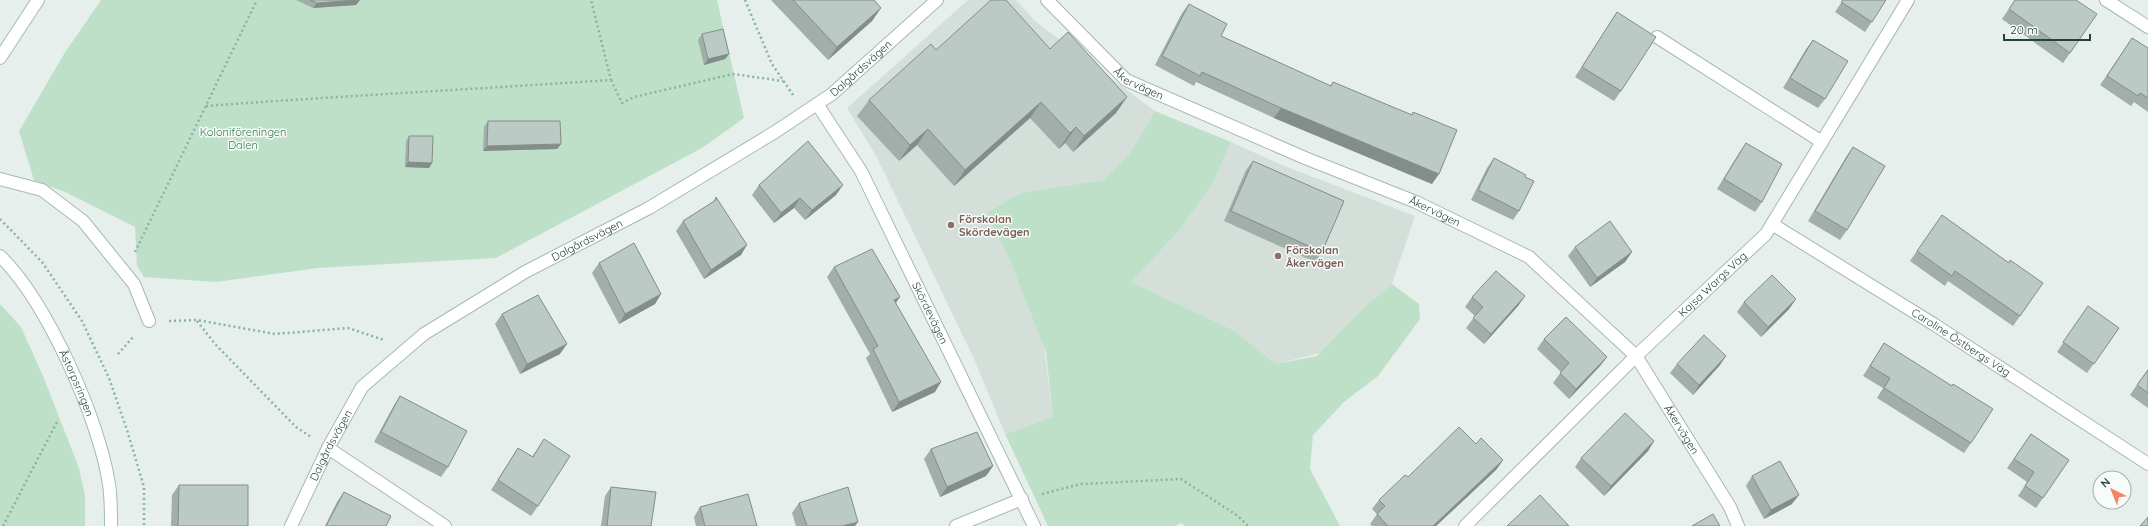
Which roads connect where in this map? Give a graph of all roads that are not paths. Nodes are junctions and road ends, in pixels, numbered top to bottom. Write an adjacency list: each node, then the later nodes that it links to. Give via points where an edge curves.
1 (38, 0): 8 (street)
2 (937, 0): 9 (street, Dalgårdsvägen, via 832,94)
3 (1047, 0): 15 (street, Åkervägen, via 1126,80 1305,158 1416,202 1529,257)
4 (1908, 0): 10 (street, Kajsa Wargs Väg)
5 (2106, 0): 6 (street)
6 (2148, 27)
7 (1658, 37): 10 (street)
8 (0, 58)
9 (817, 104): 16 (street, Dalgårdsvägen, via 650,208 525,272 424,334 362,387); 18 (street, Skördevägen, via 862,171)
10 (1822, 142): 12 (street, Kajsa Wargs Väg)
11 (0, 179): 14 (street, via 42,190 83,221 134,284)
12 (1772, 224): 15 (street, Kajsa Wargs Väg, via 1766,234); 17 (street, Caroline Östbergs Väg, via 1934,325)
13 (0, 256): 19 (street, Åstorpsringen, via 30,294 54,334 73,376 95,431 109,483)
14 (149, 321)
15 (1636, 356): 24 (street, Kajsa Wargs Väg); 25 (street, Åkervägen, via 1730,507)
16 (328, 448): 20 (street, Dalgårdsvägen); 21 (street)
17 (2148, 464)
18 (1022, 499): 22 (street); 23 (street, Skördevägen)
19 (111, 526)
20 (291, 526)
21 (445, 526)
22 (956, 526)
23 (1034, 526)
24 (1465, 526)
25 (1738, 526)

